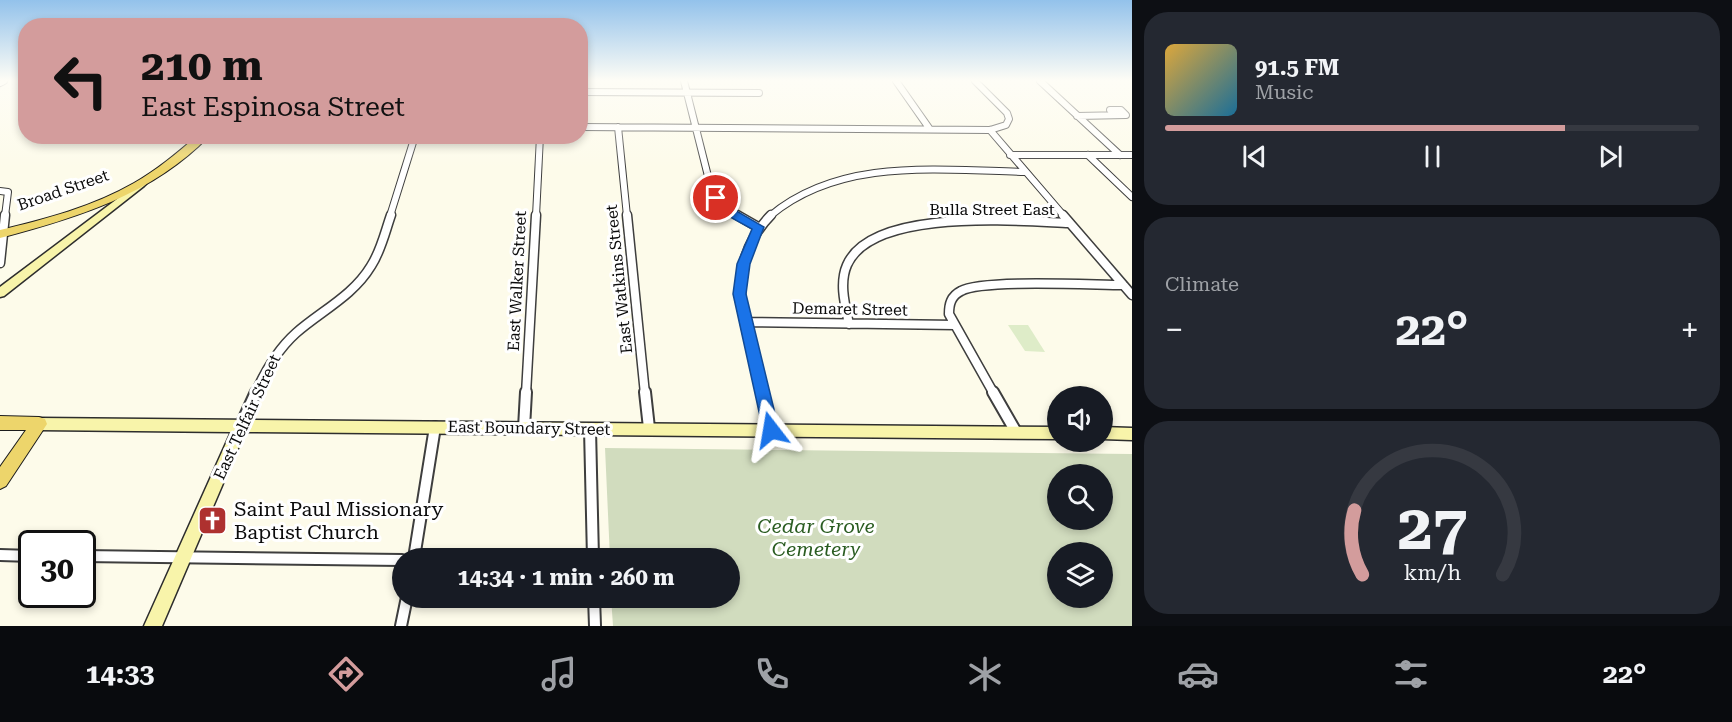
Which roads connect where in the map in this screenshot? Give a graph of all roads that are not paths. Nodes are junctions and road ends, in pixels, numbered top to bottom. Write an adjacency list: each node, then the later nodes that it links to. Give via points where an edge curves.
1 (692, 110): 9 (street)
2 (917, 110): 10 (street)
3 (1001, 110): 11 (street, via 1009,119 1006,125)
4 (1071, 110): 6 (street)
5 (1115, 115): 6 (street)
6 (1077, 116): 18 (street)
7 (588, 127): 8 (street)
8 (618, 127): 9 (street); 39 (street, East Watkins Street)
9 (696, 127): 10 (street); 25 (street, via 716,198)
10 (929, 128): 11 (street)
11 (990, 130): 16 (street)
12 (185, 144): 26 (main road, Broad Street, via 138,179 101,197)
13 (194, 144): 21 (main road, Broad Street)
14 (413, 144): 36 (street, East Telfair Street, via 370,270 350,292 280,349)
15 (540, 144): 38 (street, East Walker Street)
16 (1010, 155): 17 (street); 20 (street)
17 (1088, 155): 18 (street); 23 (street)
18 (1120, 155): 19 (street)
19 (1132, 155)
20 (1025, 172): 24 (street); 25 (street, via 894,171 857,176 801,194)
21 (141, 184): 26 (main road, Broad Street, via 89,208); 29 (main road)
22 (0, 192): 26 (street, via 8,192)
23 (1132, 197)
24 (1069, 223): 28 (street); 32 (street, Bulla Street East, via 925,222 883,233 856,252 846,269 842,300)
25 (758, 227): 31 (street, via 740,276)
26 (2, 230): 27 (street)
27 (0, 263)
28 (1123, 285): 30 (street); 33 (street, via 972,286 957,292 950,301 949,314)
29 (0, 293)
30 (1132, 295)
31 (745, 322): 32 (street, Demaret Street); 41 (street)
32 (849, 324): 33 (street, Demaret Street)
33 (955, 325): 42 (street)
34 (0, 423): 35 (main road, East Boundary Street)
35 (39, 424): 36 (main road, East Boundary Street); 46 (main road)
36 (241, 425): 37 (main road, East Boundary Street); 52 (main road, East Telfair Street)
37 (435, 427): 38 (main road, East Boundary Street); 47 (street)
38 (524, 428): 40 (main road, East Boundary Street)
39 (650, 428): 40 (main road, East Boundary Street); 41 (main road, East Boundary Street)
40 (590, 429): 48 (street)
41 (771, 430): 42 (main road, East Boundary Street)
42 (1016, 432): 43 (main road, East Boundary Street)
43 (1047, 433)
44 (1113, 433): 45 (main road)
45 (1132, 434)
46 (0, 481)
47 (416, 548)
48 (593, 548)
49 (0, 555): 50 (street)
50 (18, 556)
51 (96, 556): 52 (street)
52 (184, 557): 53 (street); 56 (main road, East Telfair Street)
53 (392, 560)
54 (404, 608): 57 (street)
55 (594, 608): 58 (street)
56 (153, 626)
57 (401, 626)
58 (595, 626)

